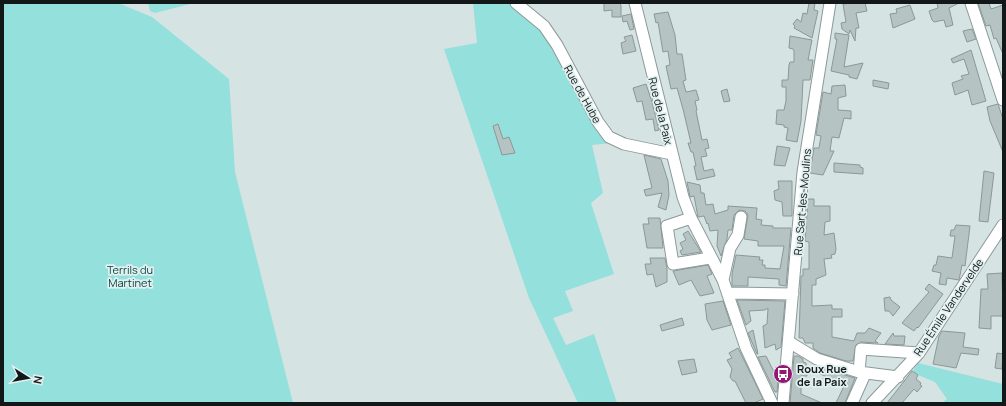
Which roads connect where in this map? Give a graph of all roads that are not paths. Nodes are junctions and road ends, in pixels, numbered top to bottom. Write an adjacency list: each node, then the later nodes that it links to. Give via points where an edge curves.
1 (516, 3): 6 (street, Rue de Hube, via 544,26 609,137 624,144)
2 (635, 3): 6 (street, Rue de la Paix)
3 (830, 3): 13 (street, Rue Sart-les-Moulins, via 803,172)
4 (971, 3): 5 (street)
5 (1003, 100)
6 (672, 154): 8 (street, Rue de la Paix)
7 (741, 217): 11 (street, via 738,235 730,248)
8 (691, 218): 10 (street, Rue de la Paix); 10 (street, via 666,226 673,264)
9 (1003, 225): 15 (street, Rue Émile Vandervelde)
10 (710, 258): 11 (street, Rue de la Paix)
11 (723, 280): 12 (street, Rue de la Paix)
12 (728, 293): 13 (street); 18 (street, Rue de la Paix, via 746,348)
13 (793, 294): 14 (street, Rue Sart-les-Moulins)
14 (789, 342): 16 (street, via 817,359); 19 (street, Rue Sart-les-Moulins)
15 (919, 353): 16 (street, via 861,349); 17 (street, Rue Émile Vandervelde)
16 (862, 373): 17 (street); 20 (street)
17 (898, 377): 21 (street, Rue Émile Vandervelde)
18 (772, 403)
19 (783, 403)
20 (852, 403)
21 (872, 403)

